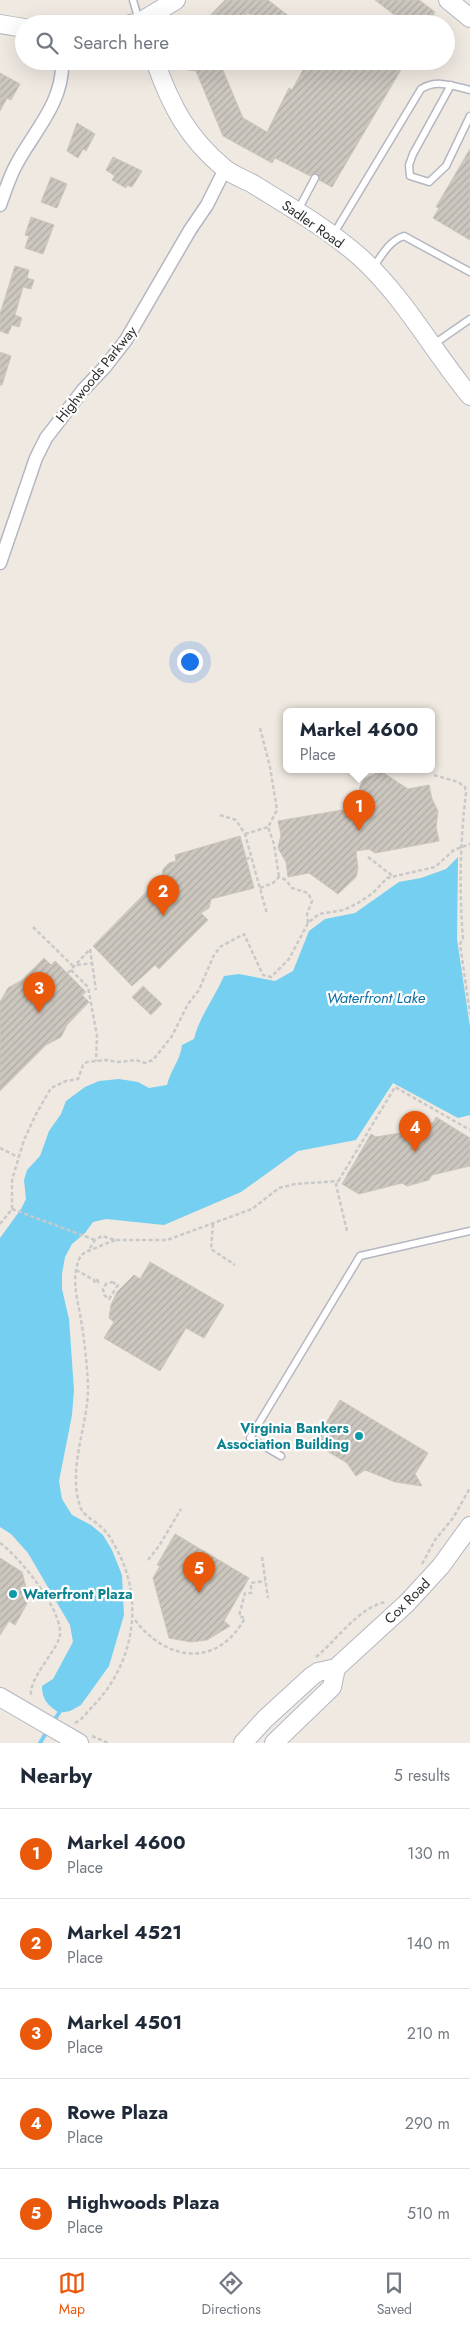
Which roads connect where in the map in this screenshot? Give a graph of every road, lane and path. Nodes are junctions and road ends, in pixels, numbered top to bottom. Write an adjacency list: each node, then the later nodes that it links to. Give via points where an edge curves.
1 (133, 0): 4 (lane)
2 (176, 0): 5 (street)
3 (448, 0): 6 (street)
4 (136, 15)
5 (151, 15)
6 (470, 18)
7 (0, 24): 8 (street)
8 (15, 26)
9 (62, 70): 16 (street, via 58,92 16,165)
10 (158, 70): 14 (street, Sadler Road, via 181,122)
11 (451, 85): 12 (lane); 13 (lane, via 413,154 410,176 429,182 446,166); 18 (lane, via 431,83 421,89)
12 (470, 90)
13 (470, 116)
14 (225, 169): 17 (street, Sadler Road); 24 (street, Highwoods Parkway, via 126,340 46,438)
15 (314, 178): 17 (lane)
16 (0, 205)
17 (298, 212): 18 (street, Sadler Road)
18 (333, 236): 19 (street, Sadler Road)
19 (373, 269): 20 (lane, via 389,244 404,236); 22 (street, Sadler Road)
20 (470, 272)
21 (470, 319): 22 (lane)
22 (433, 345): 23 (street, Sadler Road)
23 (470, 396)
24 (0, 563)
25 (260, 728): 28 (path, via 278,810)
26 (434, 775): 31 (path, via 465,787)
27 (220, 815): 29 (path, via 236,820)
28 (268, 827): 29 (path); 35 (path)
29 (245, 834): 32 (path)
30 (470, 844): 31 (path)
31 (460, 847): 36 (path, via 435,867); 46 (path, via 463,939 460,944)
32 (252, 857): 34 (path); 37 (path)
33 (368, 857): 36 (path)
34 (246, 859)
35 (279, 877): 37 (path); 39 (path, via 292,888 312,897)
36 (394, 877): 39 (path, via 387,878 358,903 344,910 319,914)
37 (260, 888): 38 (path)
38 (267, 914)
39 (308, 923): 47 (path, via 289,959 271,977 263,975 244,934 220,947 172,1036 153,1060 145,1063 136,1060)
40 (33, 927): 42 (path)
41 (93, 963): 42 (path); 42 (path, via 90,949); 45 (path)
42 (75, 966): 43 (path)
43 (71, 970): 44 (path); 47 (path, via 88,987 97,1036)
44 (68, 973)
45 (96, 990)
46 (470, 1014)
47 (96, 1061): 50 (path, via 83,1065 78,1079 51,1088)
48 (470, 1130): 51 (path, via 395,1087)
49 (0, 1148): 50 (path)
50 (18, 1157): 52 (path, via 12,1180)
51 (339, 1181): 54 (path, via 279,1188 252,1209); 55 (path, via 336,1185)
52 (12, 1209): 53 (path); 57 (path)
53 (0, 1224)
54 (213, 1224): 58 (path, via 167,1240); 60 (path, via 211,1249)
55 (347, 1231)
56 (470, 1231): 63 (lane, via 360,1256 250,1438)
57 (95, 1240): 58 (path, via 102,1236); 59 (path)
58 (115, 1240): 59 (path)
59 (88, 1251): 61 (path, via 81,1255)
60 (235, 1265)
61 (76, 1270): 62 (path, via 97,1279); 74 (path, via 75,1295 88,1389 77,1492 80,1507 109,1535 118,1550 128,1580)
62 (104, 1286): 62 (path, via 109,1283 118,1285 109,1299 103,1292)
63 (281, 1456)
64 (470, 1488): 70 (path)
65 (181, 1509): 69 (path)
66 (470, 1526): 76 (street, Cox Road, via 422,1587)
67 (0, 1544): 78 (path, via 28,1569 61,1626 59,1639 31,1689)
68 (262, 1557): 71 (path)
69 (148, 1560)
70 (420, 1568)
71 (265, 1580): 73 (path); 74 (path, via 251,1583 251,1593 245,1593 239,1616 245,1618 234,1635 216,1648 203,1652 169,1650 146,1634)
72 (390, 1597): 75 (path, via 366,1610)
73 (268, 1598)
74 (134, 1618): 79 (path, via 129,1644 116,1678)
75 (314, 1658)
76 (336, 1668): 80 (street, Cox Road, via 312,1676); 81 (street, Cox Road, via 332,1687)
77 (0, 1697): 79 (street)
78 (33, 1701)
79 (72, 1734)
80 (243, 1743)
81 (274, 1743)

